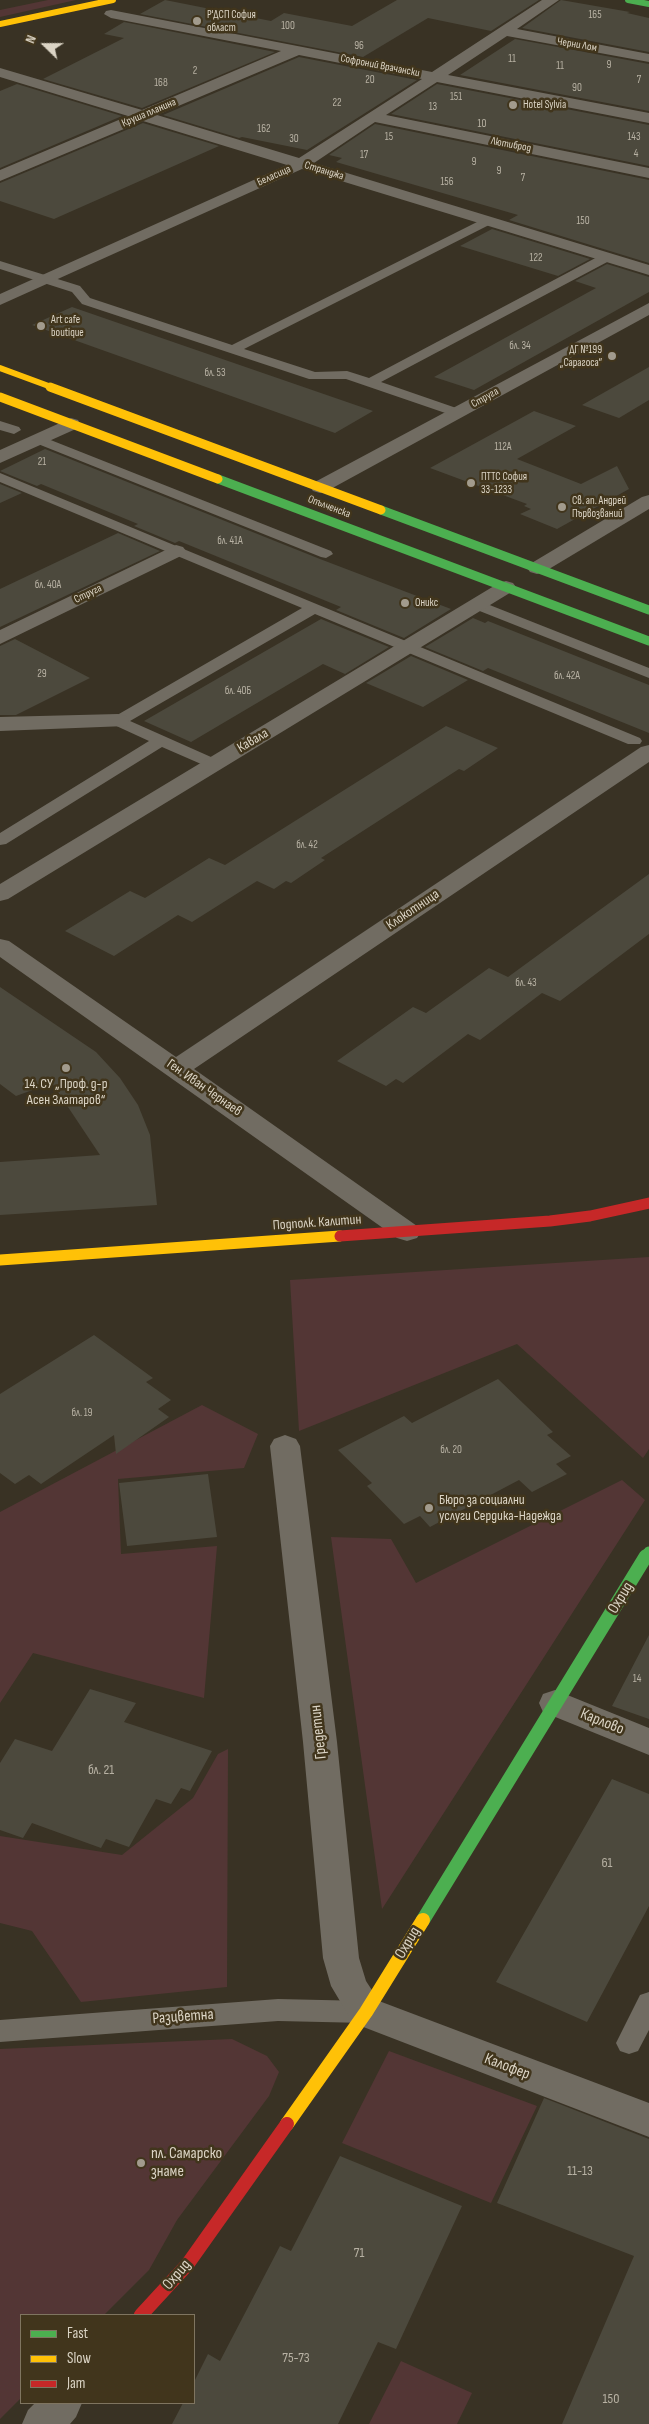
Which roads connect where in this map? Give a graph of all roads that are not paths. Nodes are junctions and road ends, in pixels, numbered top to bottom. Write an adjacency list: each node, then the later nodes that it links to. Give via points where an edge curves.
1 (552, 0): 6 (street, Беласица)
2 (628, 0): 3 (main road)
3 (649, 4)
4 (112, 7): 5 (main road); 7 (street, Софроний Врачански)
5 (0, 24)
6 (505, 31): 8 (street, Черни Лом); 10 (street, Беласица)
7 (297, 50): 10 (street, Софроний Врачански); 11 (street, Круша планина)
8 (649, 58)
9 (0, 72): 11 (street, Странджа)
10 (434, 76): 12 (street, Беласица); 13 (street, Софроний Врачански)
11 (143, 115): 14 (street, Странджа); 16 (street, Круша планина)
12 (372, 117): 14 (street, Беласица); 15 (street, Лютиброд)
13 (649, 118)
14 (301, 164): 17 (street, Странджа); 21 (street, Беласица)
15 (649, 173)
16 (0, 176)
17 (487, 221): 18 (street, Странджа); 24 (lane)
18 (608, 257): 20 (street, Странджа); 26 (lane)
19 (0, 265): 21 (lane)
20 (649, 270)
21 (44, 280): 22 (street, Беласица); 24 (lane, via 76,289 86,301)
22 (0, 300)
23 (649, 308): 28 (street, Струга)
24 (233, 349): 26 (lane, via 314,376 347,375)
25 (0, 368): 35 (main road, Опълченска)
26 (371, 382): 28 (lane)
27 (0, 397): 29 (main road, Опълченска)
28 (457, 413): 35 (street, Струга)
29 (71, 424): 32 (street); 40 (main road, Опълченска)
30 (0, 425): 31 (lane)
31 (14, 430)
32 (38, 439): 33 (street); 38 (lane)
33 (0, 457)
34 (0, 477): 37 (lane)
35 (320, 487): 39 (main road, Опълченска)
36 (649, 501): 39 (street)
37 (176, 551): 42 (lane); 44 (street, Струга)
38 (326, 554)
39 (537, 568): 43 (main road, Опълченска)
40 (506, 587): 41 (street, Кавала); 45 (main road, Опълченска)
41 (477, 605): 46 (street, Кавала); 47 (lane)
42 (314, 608): 46 (lane); 48 (lane)
43 (649, 610)
44 (0, 638)
45 (649, 642)
46 (408, 647): 51 (lane); 52 (street, Кавала)
47 (649, 673)
48 (118, 721): 49 (street); 50 (lane)
49 (0, 724)
50 (161, 741): 52 (lane); 53 (lane)
51 (641, 747): 56 (street, Клокотница)
52 (214, 764): 54 (street, Кавала)
53 (0, 840)
54 (2, 890)
55 (0, 946): 56 (street, Ген. Иван Чернаев)
56 (176, 1068): 58 (street, Ген. Иван Чернаев)
57 (644, 1207): 58 (main road, Подполк. Калитин, via 550,1221)
58 (407, 1232): 59 (main road, Подполк. Калитин)
59 (0, 1260)
60 (285, 1446): 65 (street, Гредетин, via 320,1742 341,1958 349,1986)
61 (649, 1552): 62 (main road, Охрид)
62 (555, 1703): 63 (street, Карлово); 65 (main road, Охрид)
63 (649, 1742)
64 (649, 2003): 67 (lane)
65 (366, 2012): 66 (lane, Разцветна, via 278,2010); 68 (street, Калофер); 69 (main road, Охрид, via 187,2265)
66 (0, 2031)
67 (629, 2043)
68 (649, 2120)
69 (142, 2314)
70 (61, 2404): 71 (street)
71 (42, 2424)

